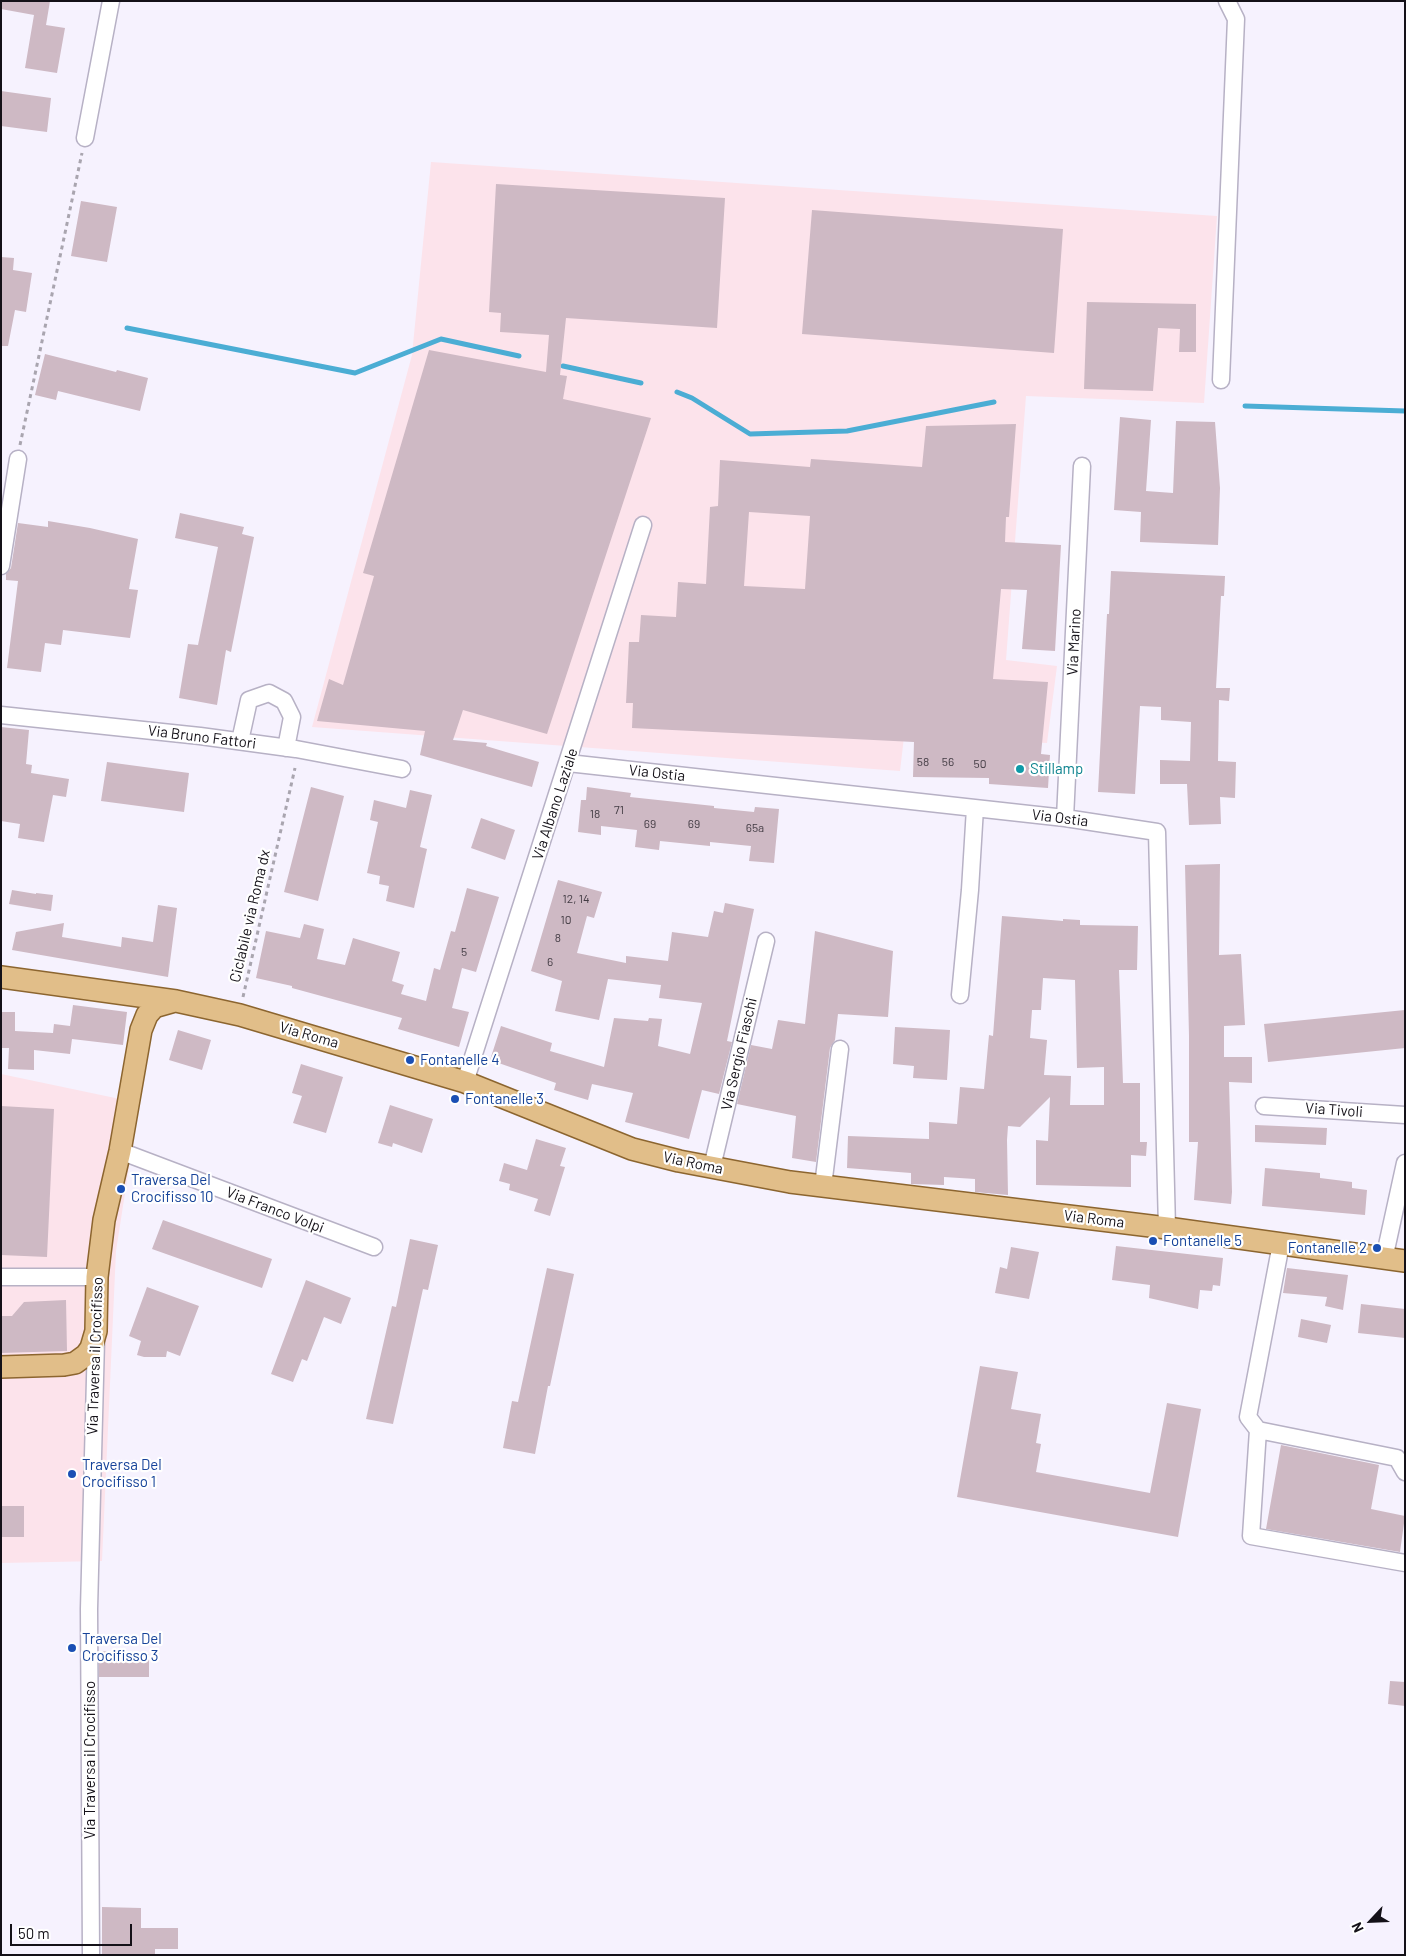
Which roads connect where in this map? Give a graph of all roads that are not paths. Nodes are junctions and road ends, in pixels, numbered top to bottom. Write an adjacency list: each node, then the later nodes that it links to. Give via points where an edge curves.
1 (111, 1): 3 (street)
2 (1227, 1): 4 (street, via 1236,19)
3 (85, 138)
4 (1221, 380)
5 (18, 459): 8 (street)
6 (1082, 466): 15 (street, Via Marino)
7 (643, 525): 12 (street, Via Albano Laziale)
8 (1, 566)
9 (1, 715): 10 (street, Via Bruno Fattori)
10 (240, 742): 11 (street, Via Bruno Fattori); 11 (street, via 249,700 269,693 284,701 292,717)
11 (286, 748): 13 (street, Via Bruno Fattori)
12 (568, 763): 14 (street, Via Ostia); 23 (street, Via Albano Laziale)
13 (402, 768)
14 (975, 808): 15 (street, Via Ostia); 19 (street)
15 (1065, 818): 30 (street, Via Ostia, via 1157,832)
16 (766, 941): 28 (street, Via Sergio Fiaschi)
17 (1, 976): 18 (main road, Via Roma)
18 (115, 992): 20 (main road, Via Roma); 21 (main road, Via Traversa il Crocifisso, via 132,1002)
19 (960, 995)
20 (176, 1001): 21 (main road, Via Traversa il Crocifisso, via 154,1007); 23 (main road, Via Roma, via 240,1015)
21 (141, 1030): 26 (main road, Via Traversa il Crocifisso)
22 (840, 1049): 29 (street)
23 (465, 1082): 28 (main road, Via Roma, via 632,1149)
24 (1264, 1106): 25 (street, Via Tivoli)
25 (1405, 1115)
26 (120, 1152): 32 (street, Via Franco Volpi); 35 (main road, Via Traversa il Crocifisso, via 104,1220)
27 (1405, 1163): 33 (street)
28 (712, 1167): 29 (main road, Via Roma)
29 (824, 1186): 30 (main road, Via Roma)
30 (1166, 1228): 31 (main road, Via Roma)
31 (1281, 1244): 33 (main road, Via Roma); 40 (street, via 1248,1417)
32 (374, 1247)
33 (1395, 1260)
34 (1, 1277): 35 (street)
35 (97, 1277): 36 (main road, Via Traversa il Crocifisso)
36 (96, 1331): 37 (main road, via 86,1356); 39 (street, Via Traversa il Crocifisso)
37 (64, 1365): 38 (main road); 39 (street, via 76,1367 84,1373)
38 (1, 1367)
39 (93, 1402): 43 (street, Via Traversa il Crocifisso, via 89,1609)
40 (1258, 1430): 41 (street, via 1397,1458); 42 (street, via 1251,1536)
41 (1405, 1472)
42 (1405, 1563)
43 (91, 1955)

